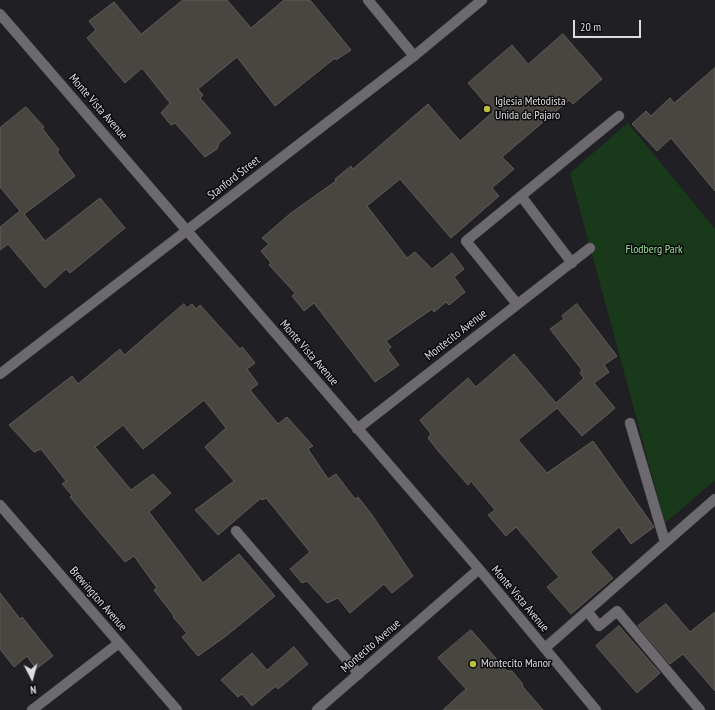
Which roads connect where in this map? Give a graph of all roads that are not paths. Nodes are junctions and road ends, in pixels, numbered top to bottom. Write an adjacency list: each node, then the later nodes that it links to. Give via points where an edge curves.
1 (368, 0): 4 (street)
2 (482, 0): 4 (street, Stanford Street)
3 (0, 14): 7 (street, Monte Vista Avenue)
4 (414, 56): 7 (street, Stanford Street)
5 (619, 116): 6 (street)
6 (521, 196): 9 (street); 10 (street, via 466,241)
7 (187, 232): 11 (street, Stanford Street); 13 (street, Monte Vista Avenue)
8 (590, 248): 9 (street, Montecito Avenue)
9 (572, 263): 10 (street, Montecito Avenue)
10 (517, 304): 13 (street, Montecito Avenue)
11 (0, 374)
12 (630, 423): 17 (street)
13 (357, 429): 18 (street, Monte Vista Avenue)
14 (715, 499): 17 (street)
15 (0, 505): 20 (street, Brewington Avenue)
16 (236, 531): 22 (street)
17 (665, 542): 19 (street)
18 (478, 569): 21 (street, Monte Vista Avenue); 22 (street, Montecito Avenue)
19 (587, 611): 21 (street); 27 (street, via 600,626 618,611)
20 (118, 643): 23 (street); 24 (street, Brewington Avenue)
21 (545, 648): 26 (street, Monte Vista Avenue)
22 (359, 674): 25 (street, Montecito Avenue)
23 (32, 710)
24 (177, 710)
25 (317, 710)
26 (596, 710)
27 (700, 710)

